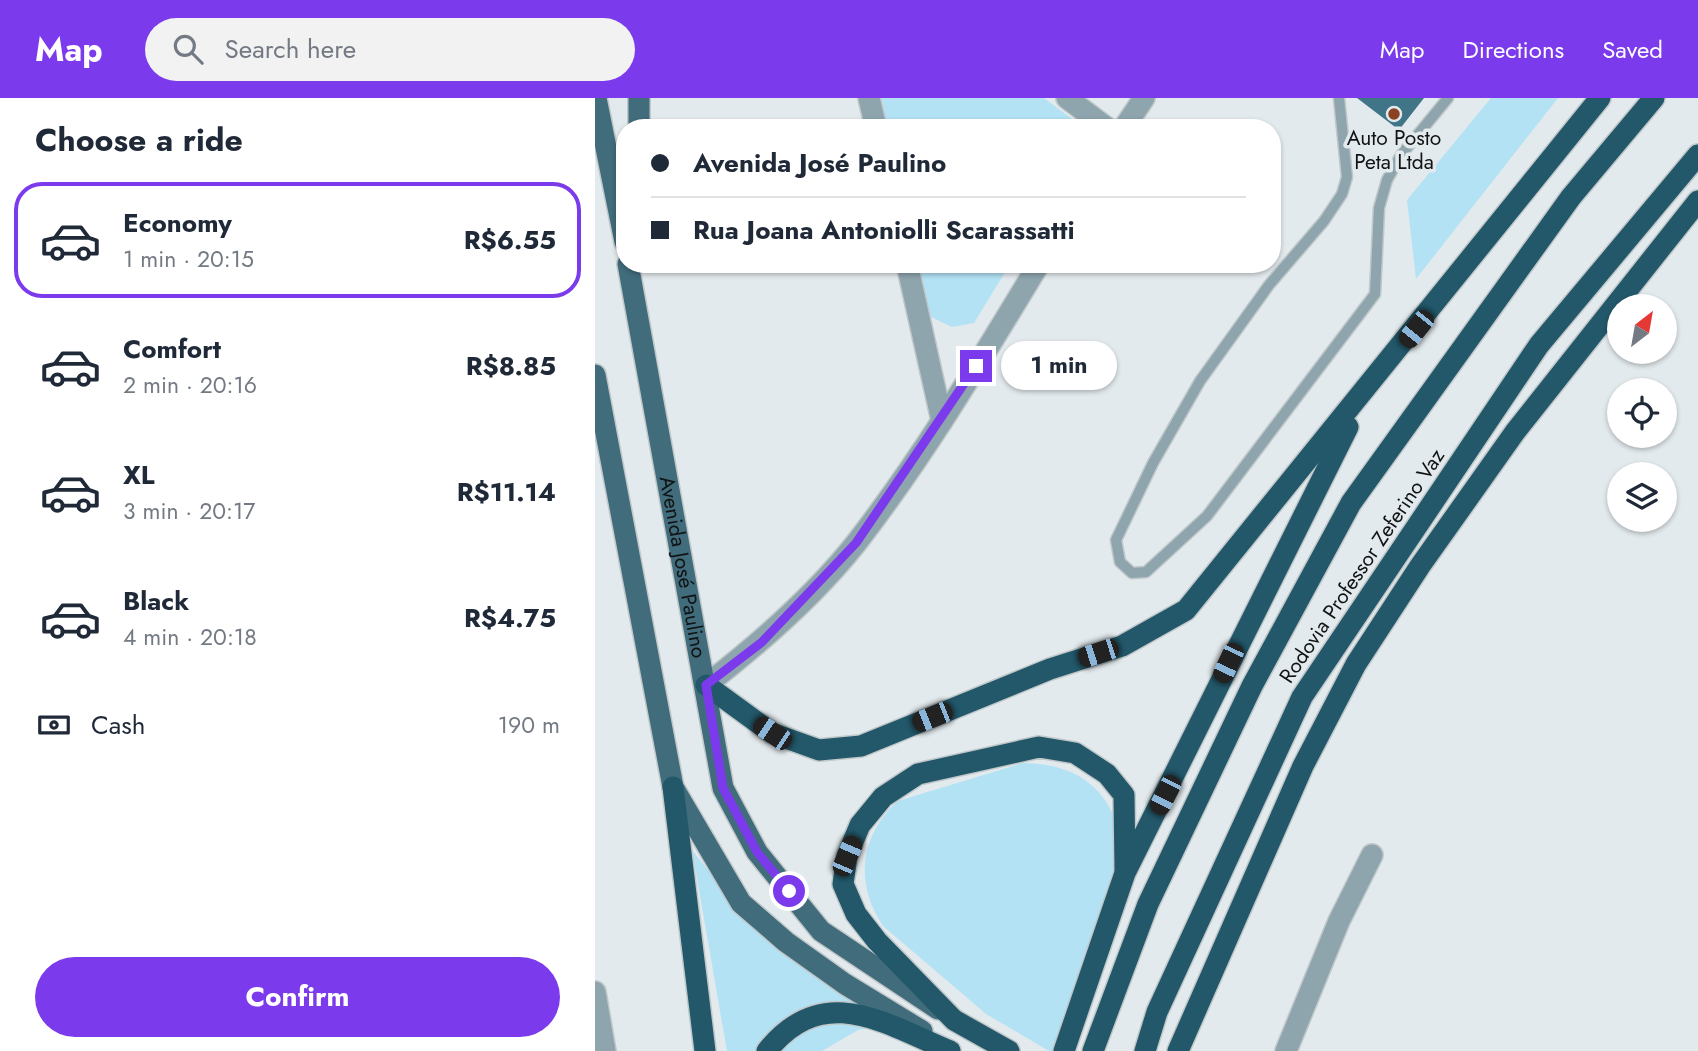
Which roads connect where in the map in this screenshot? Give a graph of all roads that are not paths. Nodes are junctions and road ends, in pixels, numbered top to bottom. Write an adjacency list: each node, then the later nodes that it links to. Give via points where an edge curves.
1 (596, 98): 15 (main road)
2 (639, 98): 10 (main road)
3 (870, 98): 11 (street)
4 (1067, 98): 12 (street)
5 (1144, 98): 13 (street)
6 (1339, 98): 19 (lane, via 1347,177 1342,194)
7 (1448, 98): 23 (lane, via 1401,155 1388,180 1379,208 1375,294 1207,516 1146,572 1132,573 1120,562 1116,540 1153,463 1200,381)
8 (1600, 98): 25 (highway)
9 (1654, 98): 39 (highway, Rodovia Professor Zeferino Vaz, via 1571,197 1351,503 1252,686 1148,904)
10 (639, 119)
11 (874, 119)
12 (1095, 119)
13 (1129, 119)
14 (1698, 155): 40 (highway, Rodovia Professor Zeferino Vaz, via 1539,345 1302,697 1157,1012)
15 (616, 197)
16 (1698, 201): 18 (highway)
17 (1698, 207): 18 (highway)
18 (1671, 231): 41 (highway, via 1515,432 1356,664 1297,778)
19 (1281, 271)
20 (630, 273): 27 (main road, Avenida José Paulino)
21 (909, 273): 26 (street)
22 (1033, 273): 26 (street)
23 (1279, 273)
24 (595, 375): 28 (main road)
25 (1366, 391): 27 (highway, via 1187,610 1122,646 1049,669 860,746 819,750 772,733); 30 (highway)
26 (942, 421): 27 (street, via 856,543 762,642)
27 (706, 685): 32 (main road, Avenida José Paulino, via 723,788 757,852 821,930)
28 (673, 787): 35 (highway); 37 (main road, via 741,904 845,984)
29 (1372, 855): 42 (street, via 1339,921)
30 (1125, 873): 32 (highway, via 1125,795 1107,774 1075,753 1039,747 918,774 883,797 860,825 847,856 843,884 856,914 877,941); 38 (highway)
31 (595, 992): 34 (street)
32 (954, 1020): 33 (highway)
33 (1007, 1050)
34 (605, 1051)
35 (705, 1051)
36 (767, 1051): 37 (highway, via 782,1033 825,1011 867,1016)
37 (952, 1051)
38 (1064, 1051)
39 (1093, 1051)
40 (1145, 1051)
41 (1178, 1051)
42 (1286, 1051)

